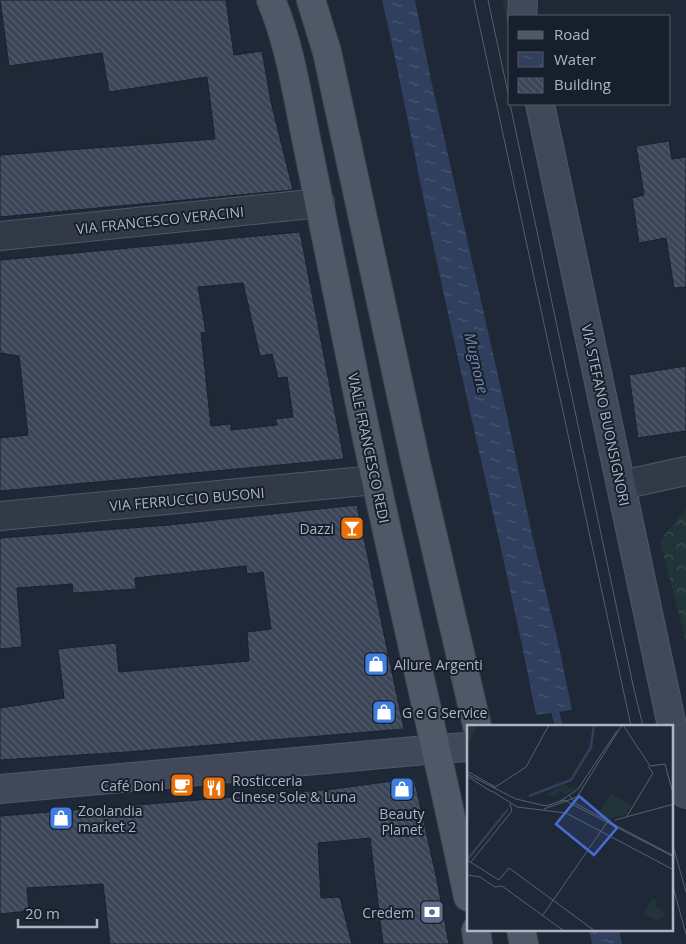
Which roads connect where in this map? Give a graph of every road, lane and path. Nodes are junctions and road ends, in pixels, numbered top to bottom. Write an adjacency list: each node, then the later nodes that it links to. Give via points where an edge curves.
1 (271, 0): 4 (main road, VIALE FRANCESCO REDI, via 292,70)
2 (311, 0): 10 (main road, via 329,61)
3 (540, 105): 8 (street, VIA STEFANO BUONSIGNORI)
4 (320, 203): 5 (street, VIA FRANCESCO VERACINI); 7 (main road, VIALE FRANCESCO REDI)
5 (0, 236)
6 (686, 471): 8 (street)
7 (375, 480): 9 (street, VIA FERRUCCIO BUSONI); 16 (main road, VIALE FRANCESCO REDI)
8 (622, 485): 11 (street, VIA STEFANO BUONSIGNORI)
9 (0, 516)
10 (477, 725)
11 (671, 725)
12 (674, 731): 15 (street, VIA STEFANO BUONSIGNORI)
13 (674, 737): 18 (street, VIA STEFANO BUONSIGNORI)
14 (467, 747): 16 (street)
15 (686, 748)
16 (437, 749): 17 (street); 19 (main road, VIALE FRANCESCO REDI)
17 (0, 789)
18 (686, 794)
19 (467, 892)

